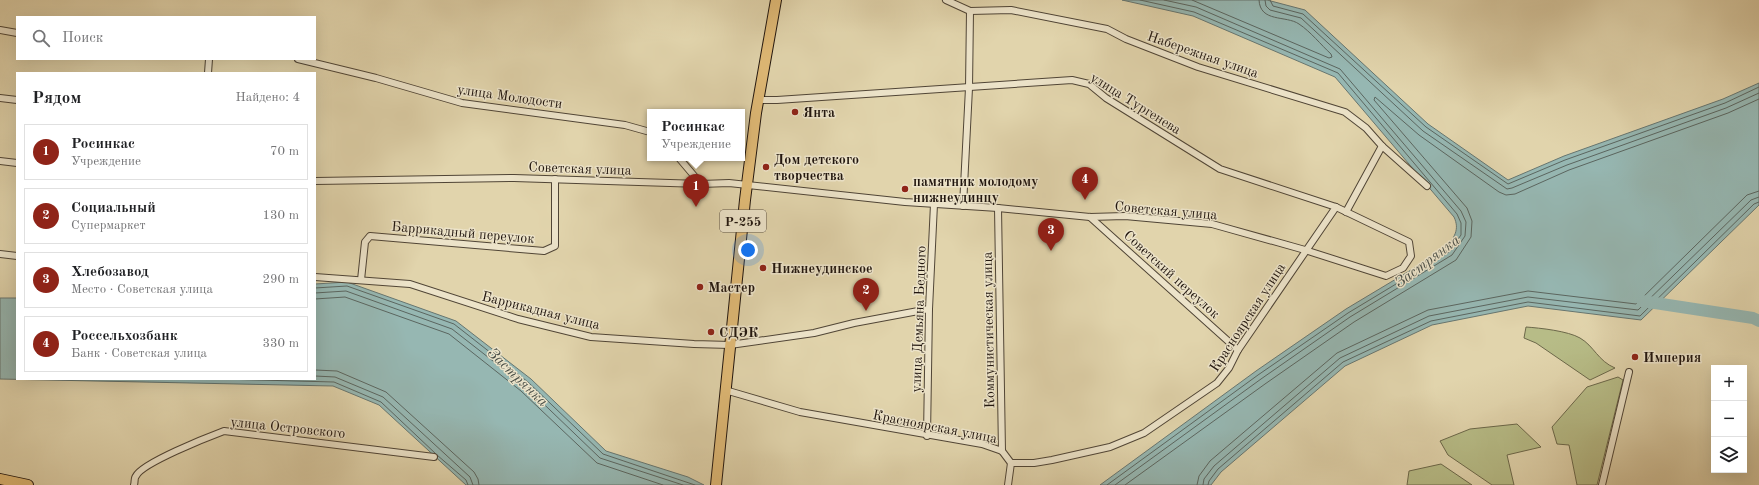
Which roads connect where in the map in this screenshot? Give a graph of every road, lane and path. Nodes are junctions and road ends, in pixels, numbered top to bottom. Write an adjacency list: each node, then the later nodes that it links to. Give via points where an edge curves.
1 (776, 0): 12 (highway, Р-255)
2 (946, 0): 3 (street, Набережная улица)
3 (970, 11): 9 (street); 14 (street, Набережная улица, via 1011,10 1107,29 1198,67 1345,112 1366,128)
4 (0, 30): 5 (street)
5 (16, 32)
6 (209, 60): 8 (street)
7 (302, 60): 13 (street, улица Молодости, via 462,103 625,125)
8 (208, 72)
9 (969, 88): 12 (street, улица Тургенева); 24 (street); 25 (street, улица Тургенева, via 1072,80 1089,84 1106,98 1220,169)
10 (0, 98): 11 (street)
11 (16, 100)
12 (759, 100): 21 (highway, Р-255)
13 (647, 131)
14 (1382, 146): 22 (street, Набережная улица); 27 (street)
15 (0, 161): 17 (street)
16 (681, 161): 20 (street)
17 (16, 163)
18 (556, 180): 19 (street, Советская улица, via 514,178); 20 (street, Советская улица); 34 (street, Баррикадный переулок, via 556,246 544,251 370,236 365,242)
19 (316, 181)
20 (701, 184): 21 (street, Советская улица)
21 (747, 185): 23 (street, Советская улица); 36 (highway, Р-255)
22 (1427, 186)
23 (934, 204): 24 (street, Советская улица); 35 (street, улица Демьяна Бедного)
24 (963, 206): 26 (street, Советская улица)
25 (1336, 207): 27 (street, улица Тургенева); 29 (street, Красноярская улица)
26 (998, 208): 28 (street, Советская улица); 41 (street, Коммунистическая улица)
27 (1346, 212): 32 (street, улица Тургенева, via 1409,242 1411,256 1403,268)
28 (1090, 217): 29 (street, Советская улица, via 1126,216 1212,224); 37 (street, Советский переулок)
29 (1305, 250): 32 (street, Советская улица); 37 (street, Красноярская улица)
30 (0, 254): 31 (street)
31 (16, 256)
32 (1386, 276)
33 (316, 277): 34 (street, Баррикадная улица)
34 (361, 280): 36 (street, Баррикадная улица, via 410,284 518,319 591,337)
35 (929, 309): 36 (street, Баррикадная улица, via 814,333); 40 (street, улица Демьяна Бедного)
36 (730, 345): 39 (highway, Р-255)
37 (1238, 350): 43 (street, Красноярская улица, via 1229,368 1217,383 1144,433 1110,447 1034,463)
38 (1629, 372): 49 (street)
39 (725, 390): 40 (street, Красноярская улица, via 800,412); 47 (highway, Р-255)
40 (927, 436): 41 (street, Красноярская улица, via 982,444)
41 (1002, 451): 43 (street, Красноярская улица)
42 (434, 457): 46 (street, улица Островского, via 224,431 142,469 135,476)
43 (1011, 463): 48 (street)
44 (0, 479): 45 (highway)
45 (28, 485)
46 (134, 485)
47 (716, 485)
48 (1008, 485)
49 (1602, 485)

